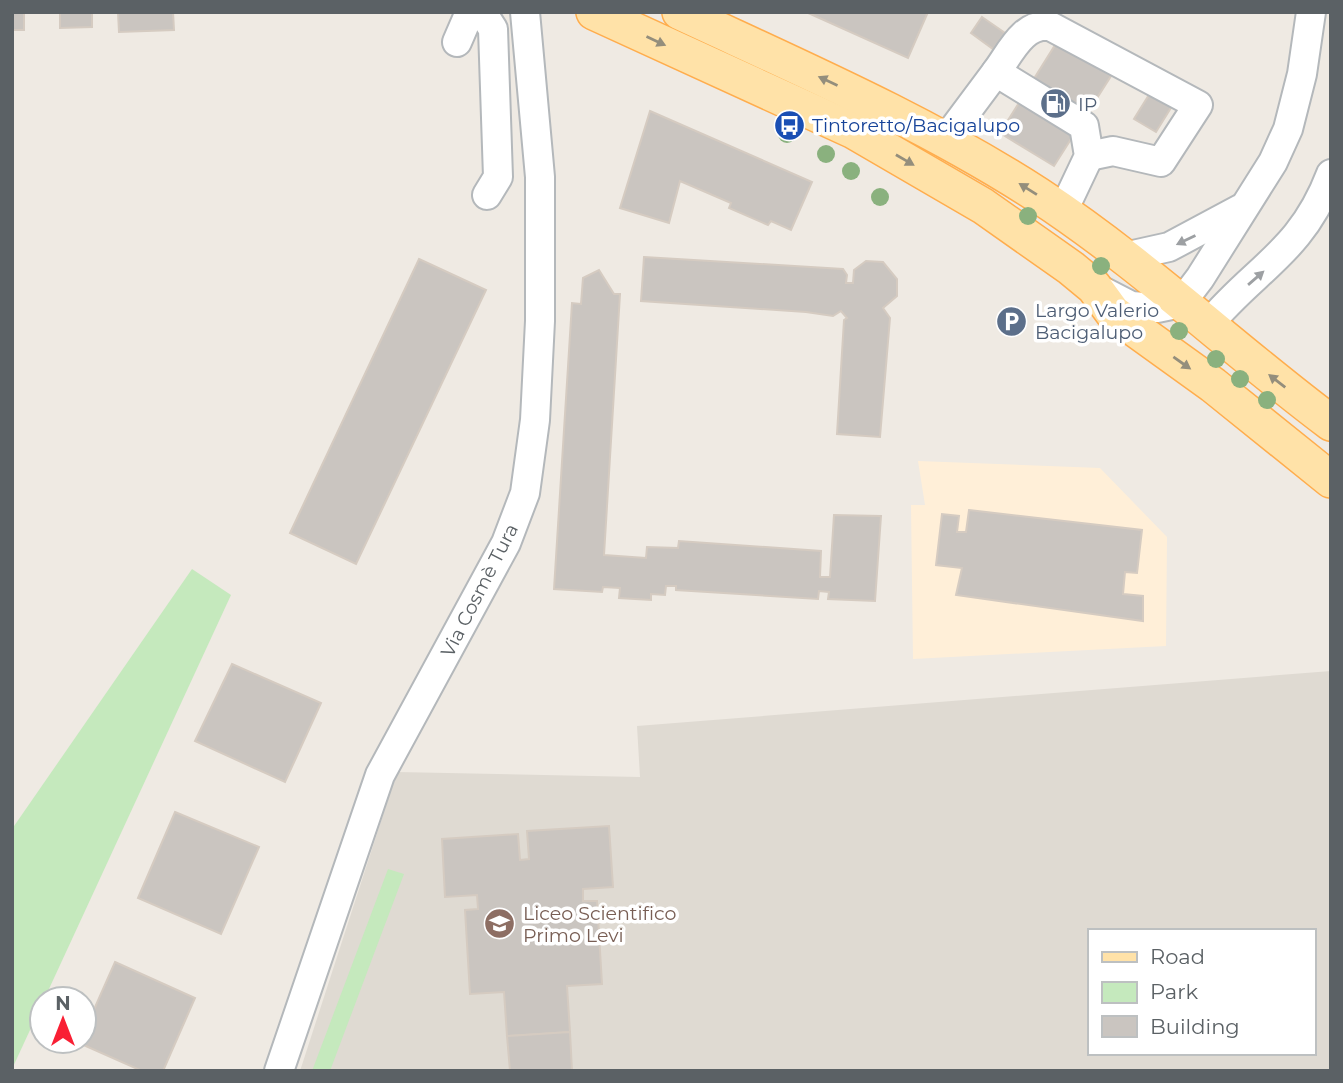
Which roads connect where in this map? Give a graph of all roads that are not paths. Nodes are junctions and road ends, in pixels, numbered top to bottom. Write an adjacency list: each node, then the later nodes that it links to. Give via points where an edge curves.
1 (470, 12): 7 (street)
2 (594, 12): 16 (main road, one-way to 16, via 877,144 983,206)
3 (680, 12): 9 (main road, one-way to 3)
4 (1311, 12): 13 (street, via 1288,130 1273,162)
5 (493, 18): 12 (street, via 498,177)
6 (525, 24): 21 (street, Via Cosmè Tura, via 540,203 536,407 525,493 506,543 380,775)
7 (457, 42)
8 (996, 72): 9 (street); 10 (street, via 1084,125); 10 (street, via 1026,33 1037,26 1050,26 1198,105 1161,162 1113,151)
9 (946, 139): 14 (main road, one-way to 9)
10 (1089, 156): 14 (street)
11 (1331, 174): 18 (street, one-way to 11, via 1296,240)
12 (487, 195)
13 (1242, 207): 15 (street, one-way to 15, via 1169,247); 17 (street)
14 (1062, 213): 15 (main road)
15 (1124, 257): 17 (main road)
16 (1094, 287): 17 (street, via 1131,306 1157,308); 20 (main road, one-way to 20, via 1113,313 1213,385)
17 (1181, 303): 18 (main road)
18 (1208, 326): 19 (main road, one-way to 18)
19 (1331, 423)
20 (1331, 480)
21 (279, 1071)

